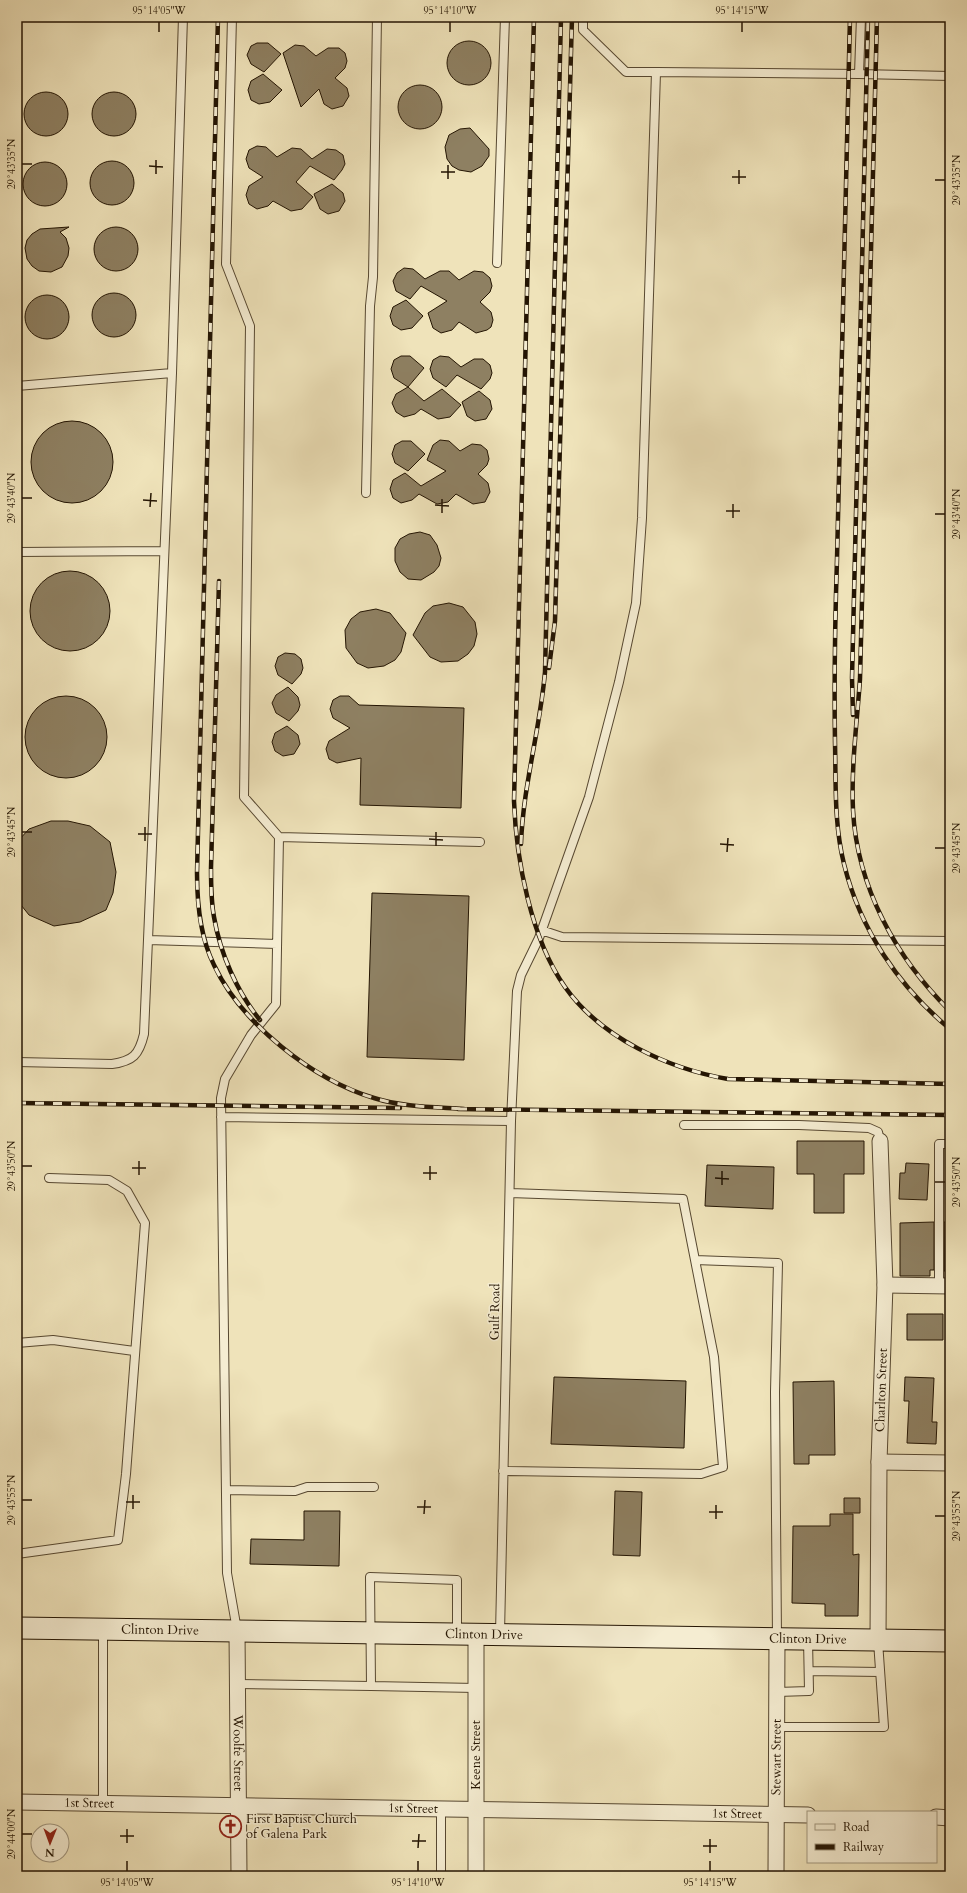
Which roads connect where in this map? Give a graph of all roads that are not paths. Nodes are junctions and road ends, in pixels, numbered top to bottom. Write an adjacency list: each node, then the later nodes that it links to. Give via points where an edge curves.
1 (183, 17): 11 (lane)
2 (232, 17): 16 (lane, via 226,264 250,326 244,797)
3 (377, 17): 13 (lane)
4 (505, 17): 10 (lane)
5 (583, 17): 7 (lane, via 583,30 626,72)
6 (861, 17): 8 (lane)
7 (656, 72): 8 (lane); 18 (lane, Gulf Road, via 642,518 636,603 619,682 589,796)
8 (860, 74): 9 (lane)
9 (950, 76)
10 (497, 263)
11 (172, 374): 12 (lane); 14 (lane)
12 (17, 386)
13 (366, 492)
14 (164, 551): 15 (lane); 19 (lane)
15 (17, 552)
16 (279, 837): 17 (lane); 21 (lane)
17 (480, 842)
18 (542, 930): 20 (lane, via 562,937); 24 (lane, Gulf Road, via 516,991)
19 (148, 940): 21 (lane); 22 (lane, via 144,1034 136,1055 126,1062 112,1064)
20 (950, 941)
21 (277, 944): 23 (lane, via 276,1004 251,1035 225,1079 222,1088)
22 (17, 1062)
23 (221, 1117): 24 (lane); 39 (lane)
24 (511, 1121): 29 (lane, Gulf Road)
25 (684, 1125): 26 (lane, via 869,1128 878,1132)
26 (880, 1141): 31 (street, Charlton Street)
27 (950, 1144): 32 (lane, via 939,1144)
28 (49, 1178): 34 (lane, via 108,1180 127,1191 145,1223)
29 (510, 1193): 30 (lane, via 683,1199); 37 (lane, Gulf Road)
30 (695, 1260): 37 (lane, via 714,1357 723,1467 701,1474); 47 (lane, via 778,1263 775,1392)
31 (885, 1285): 32 (street); 35 (street, Charlton Street)
32 (945, 1286)
33 (17, 1343): 34 (lane, via 53,1340)
34 (134, 1351): 40 (lane, via 126,1474 118,1540)
35 (879, 1462): 36 (street); 49 (street, Charlton Street)
36 (950, 1463)
37 (504, 1471): 46 (lane, Gulf Road)
38 (374, 1487): 39 (lane, via 307,1487 295,1491)
39 (226, 1490): 43 (lane, via 227,1573)
40 (17, 1554)
41 (17, 1628): 42 (main road, Clinton Drive)
42 (103, 1629): 43 (main road, Clinton Drive); 59 (lane)
43 (237, 1631): 44 (main road, Clinton Drive); 53 (street, Woolfe Street)
44 (370, 1633): 45 (main road, Clinton Drive); 45 (lane, via 370,1577 457,1580); 54 (lane)
45 (467, 1634): 46 (main road, Clinton Drive); 55 (street, Keene Street)
46 (500, 1635): 47 (main road, Clinton Drive)
47 (777, 1638): 48 (main road, Clinton Drive); 56 (street, Stewart Street)
48 (808, 1639): 49 (main road, Clinton Drive); 51 (lane)
49 (878, 1640): 50 (main road, Clinton Drive); 52 (lane)
50 (950, 1641)
51 (809, 1671): 52 (lane); 56 (lane, via 809,1691)
52 (880, 1672): 57 (lane, via 884,1727)
53 (238, 1684): 54 (lane); 60 (street, Woolfe Street)
54 (371, 1686): 55 (lane)
55 (476, 1688): 62 (street, Keene Street)
56 (777, 1692): 57 (street, Stewart Street)
57 (776, 1727): 63 (street, Stewart Street)
58 (17, 1802): 59 (street, 1st Street)
59 (103, 1803): 60 (street, 1st Street)
60 (239, 1805): 61 (street, 1st Street); 67 (street, Woolfe Street)
61 (441, 1809): 62 (street, 1st Street); 68 (lane)
62 (476, 1810): 63 (street, 1st Street); 69 (street, Keene Street)
63 (776, 1815): 64 (street, 1st Street); 70 (street, Stewart Street)
64 (807, 1815)
65 (937, 1817): 66 (street)
66 (950, 1818)
67 (240, 1876)
68 (441, 1876)
69 (476, 1876)
70 (776, 1876)

